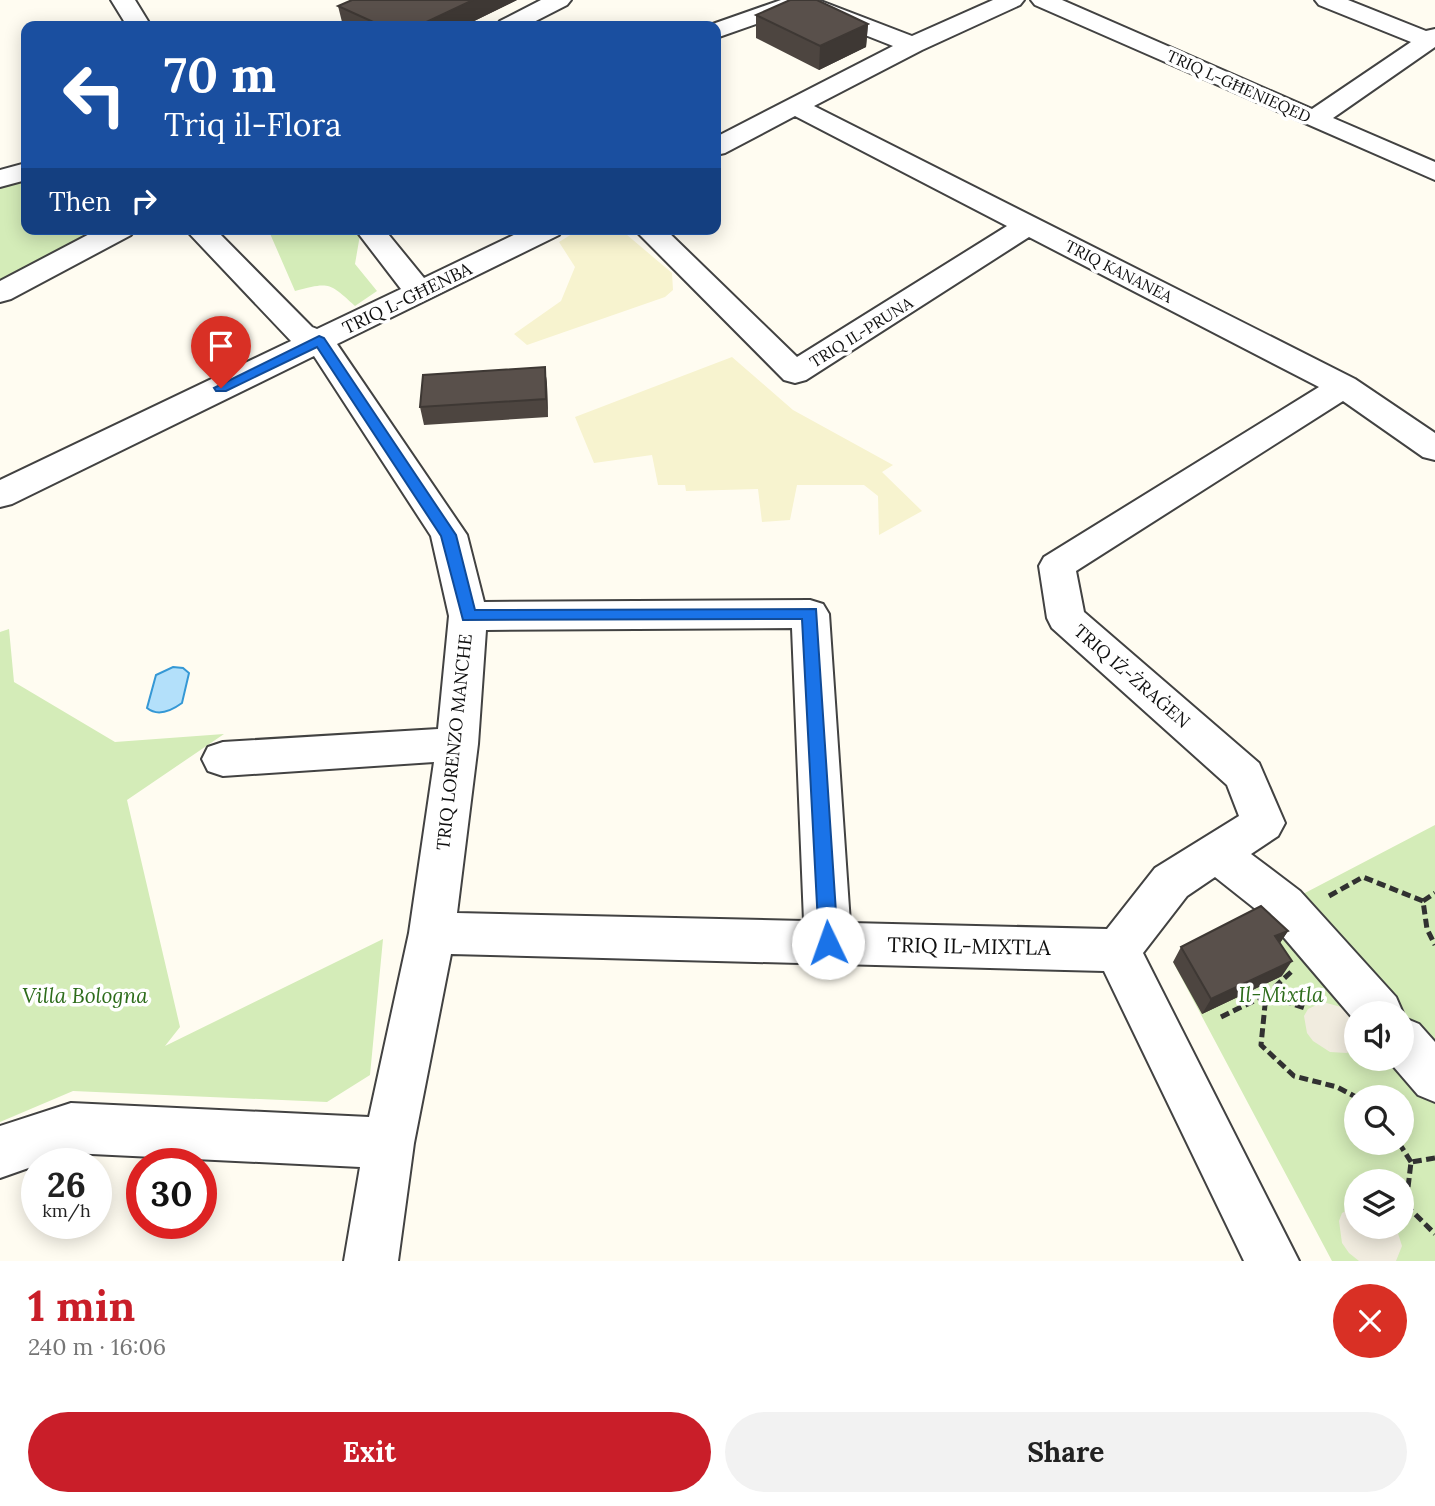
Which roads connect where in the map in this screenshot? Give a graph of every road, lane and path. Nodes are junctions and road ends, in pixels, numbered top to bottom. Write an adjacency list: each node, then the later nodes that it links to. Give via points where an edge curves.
1 (123, 0): 7 (street)
2 (559, 0): 8 (street)
3 (1043, 0): 13 (street, TRIQ L-GĦENIEQED)
4 (1327, 0): 10 (street)
5 (798, 1): 9 (street); 11 (street)
6 (1009, 1): 11 (street)
7 (136, 21)
8 (518, 21)
9 (721, 29)
10 (1431, 38): 13 (street)
11 (913, 45): 12 (street)
12 (796, 107): 14 (street); 18 (street, TRIQ KANANEA)
13 (1314, 119): 15 (street, TRIQ L-GĦENIEQED)
14 (721, 144)
15 (1435, 172)
16 (21, 173): 17 (street)
17 (0, 179)
18 (1030, 225): 23 (street, TRIQ IL-PRUNA, via 795,373); 27 (street, TRIQ KANANEA)
19 (110, 235): 25 (street)
20 (205, 235): 26 (street, TRIQ LORENZO MANCHE, via 301,334)
21 (374, 235): 24 (street)
22 (537, 235): 24 (street, TRIQ L-GĦENBA)
23 (654, 235)
24 (419, 291): 26 (street, TRIQ L-GĦENBA)
25 (0, 293)
26 (319, 340): 29 (street, TRIQ L-GĦENBA); 30 (street, TRIQ LORENZO MANCHE, via 449,535)
27 (1343, 386): 28 (street, TRIQ KANANEA); 33 (street, TRIQ IŻ-ŻRAĠEN, via 1057,566 1066,618 1244,775 1262,823)
28 (1435, 449)
29 (0, 495)
30 (468, 616): 31 (street, TRIQ LORENZO MANCHE); 38 (street, via 810,614)
31 (457, 744): 32 (street); 37 (street, TRIQ LORENZO MANCHE)
32 (223, 759)
33 (1216, 853): 40 (street, TRIQ IŻ-ŻRAĠEN, via 1171,882); 43 (street, via 1284,905)
34 (1435, 893): 36 (path)
35 (1321, 901): 36 (path, via 1363,877)
36 (1423, 901): 39 (path, via 1427,929)
37 (432, 933): 38 (street, TRIQ IL-MIXTLA); 49 (street, TRIQ LORENZO MANCHE)
38 (828, 943): 40 (street, TRIQ IL-MIXTLA)
39 (1435, 945)
40 (1118, 950): 58 (street)
41 (1292, 971): 42 (path)
42 (1266, 995): 44 (path); 45 (path); 48 (path, via 1261,1045 1294,1076)
43 (1368, 1001)
44 (1308, 1009)
45 (1221, 1017)
46 (1414, 1054): 47 (street)
47 (1435, 1078)
48 (1344, 1091)
49 (389, 1143): 50 (street, via 71,1128); 57 (street, TRIQ LORENZO MANCHE)
50 (0, 1152)
51 (1407, 1155): 53 (path)
52 (1435, 1158): 53 (path)
53 (1411, 1162): 54 (path)
54 (1410, 1169)
55 (1414, 1216): 56 (path)
56 (1435, 1234)
57 (371, 1261)
58 (1272, 1261)

